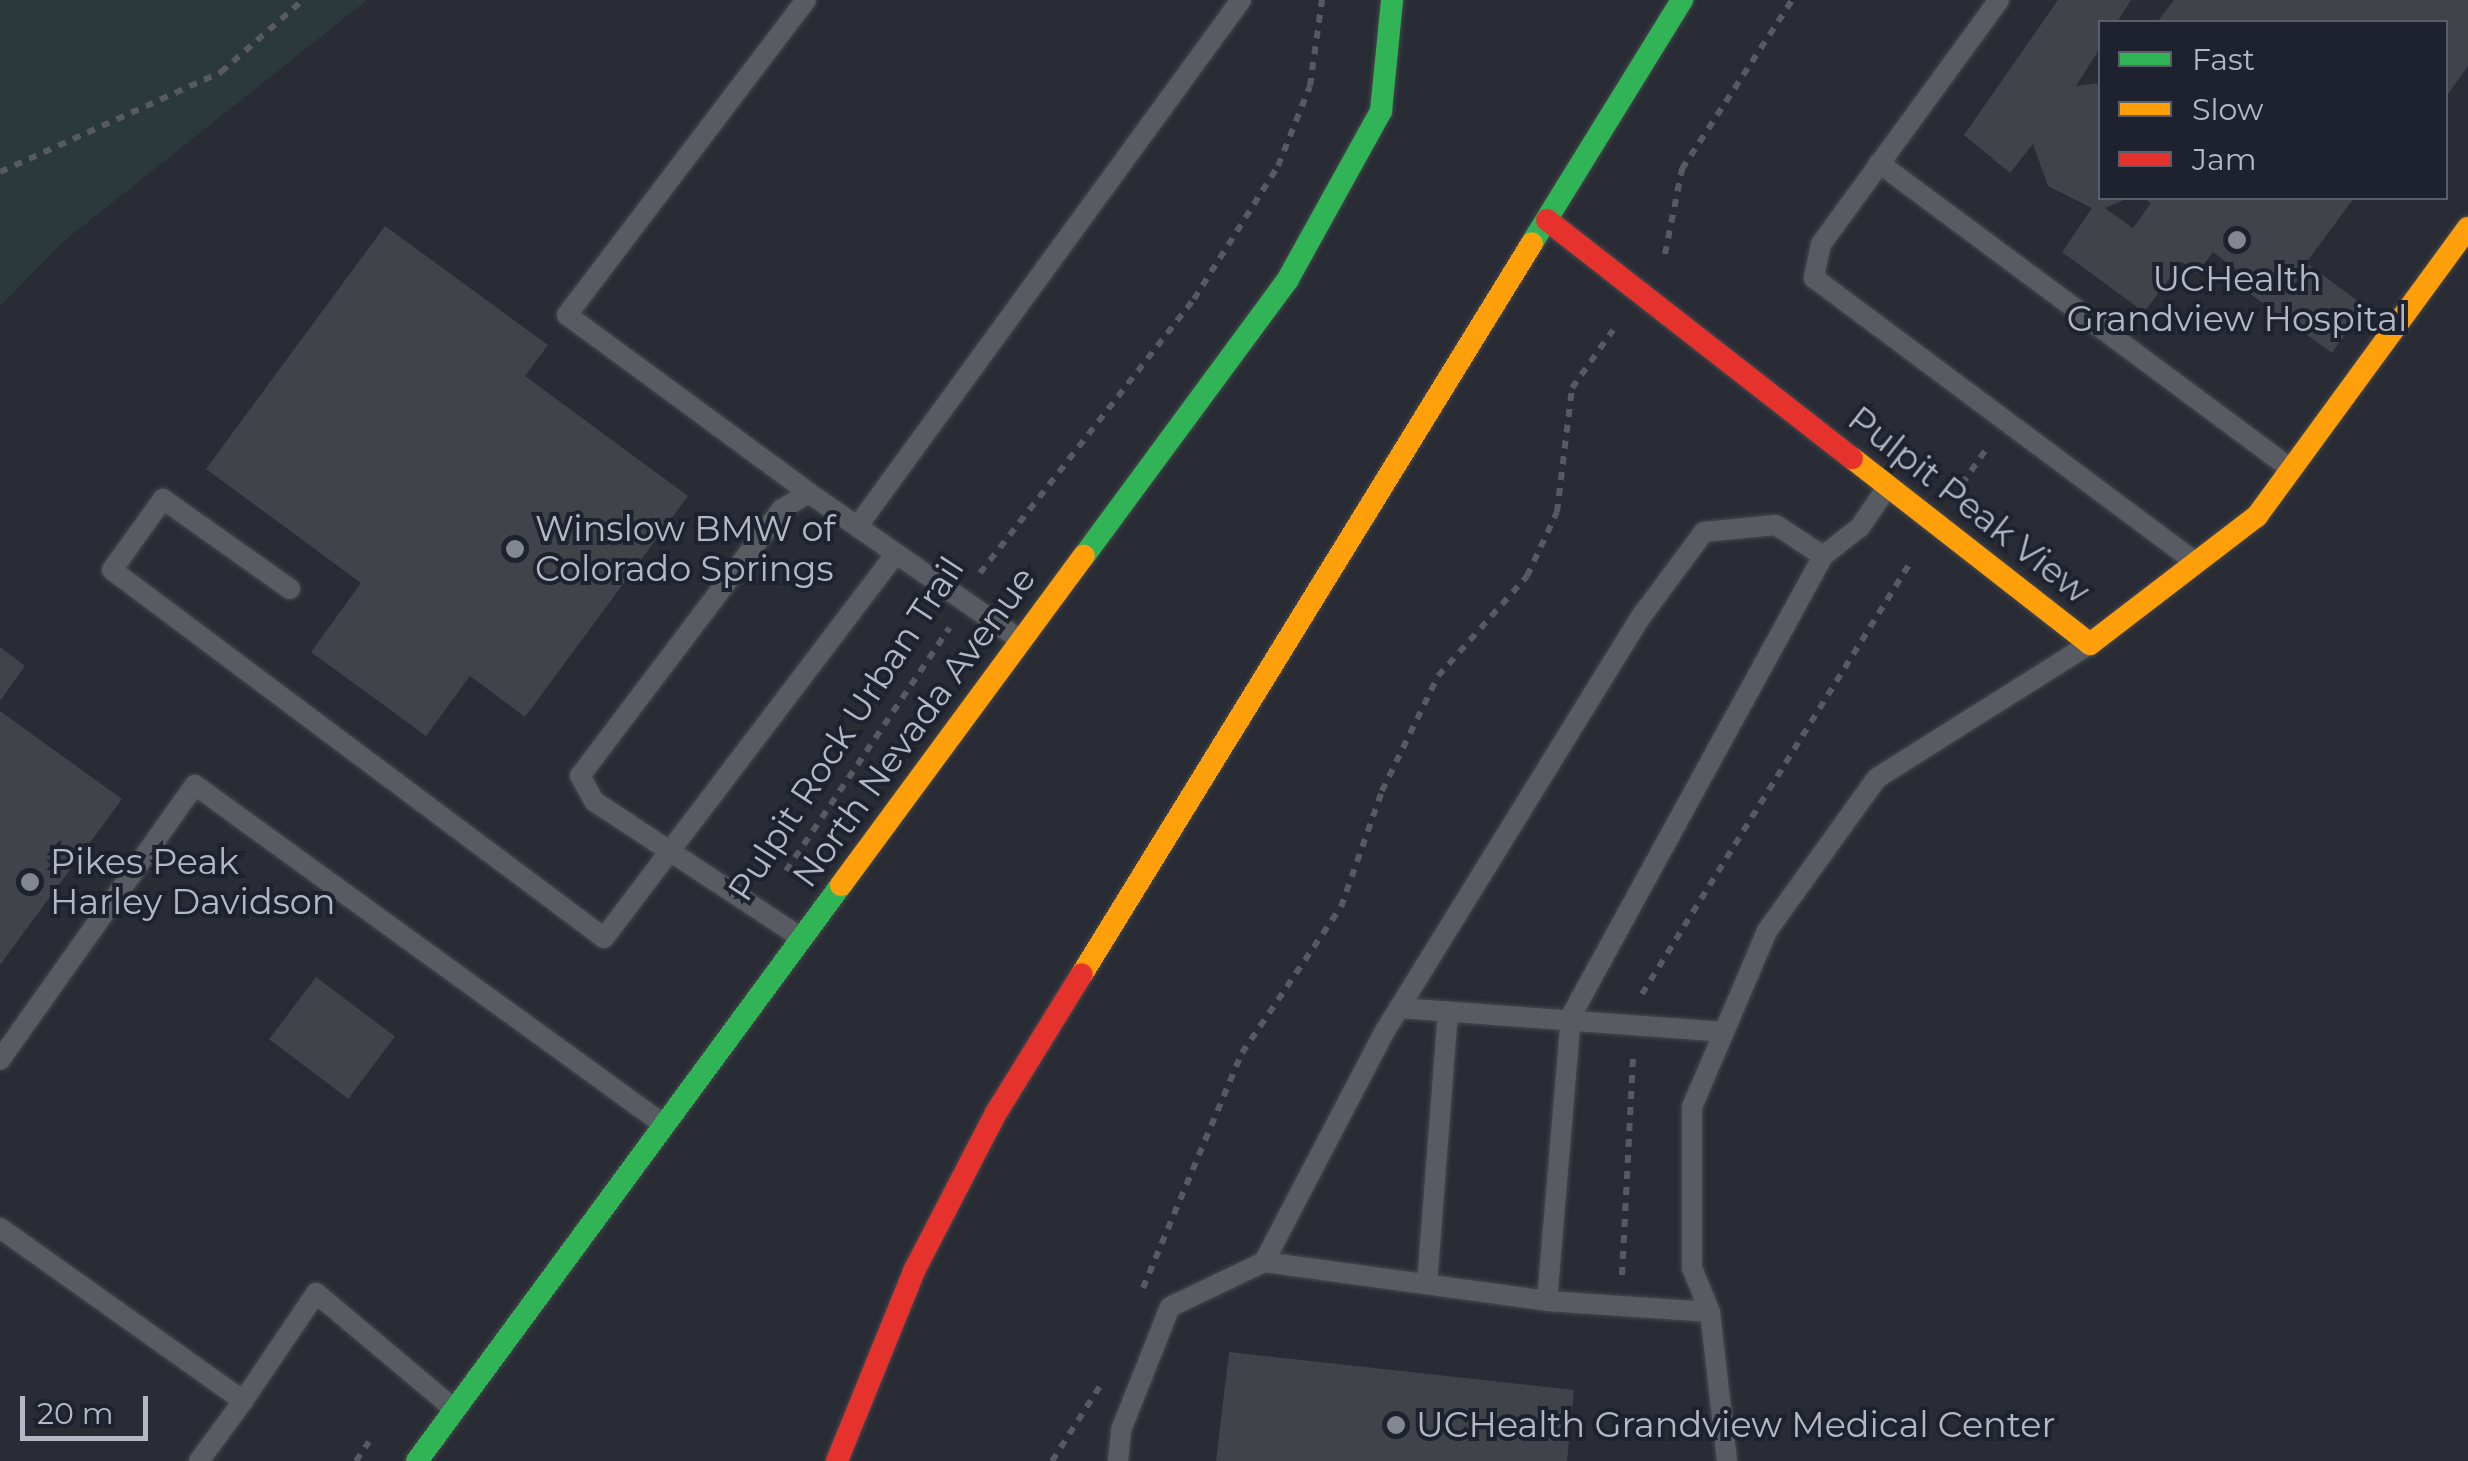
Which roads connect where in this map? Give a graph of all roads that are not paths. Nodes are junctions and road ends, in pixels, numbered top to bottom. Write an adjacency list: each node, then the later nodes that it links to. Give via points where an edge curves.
1 (806, 0): 11 (lane, via 568,315)
2 (1241, 0): 12 (lane)
3 (1392, 0): 17 (main road, North Nevada Avenue, via 1381,111 1288,279)
4 (1682, 0): 7 (main road)
5 (1999, 0): 6 (lane)
6 (1879, 162): 9 (lane); 15 (lane, via 1821,244 1814,278)
7 (1547, 220): 10 (main road, Pulpit Peak View); 36 (main road, via 996,1114 914,1271)
8 (2468, 228): 9 (main road, Pulpit Peak View)
9 (2292, 470): 15 (main road, Pulpit Peak View, via 2257,516)
10 (1888, 486): 14 (lane, via 1860,527); 18 (main road, Pulpit Peak View)
11 (809, 493): 12 (lane); 19 (lane, via 782,509 580,776 594,801)
12 (858, 527): 13 (lane)
13 (896, 554): 17 (lane); 19 (lane)
14 (1824, 556): 21 (lane, via 1776,525 1704,532 1643,614); 23 (lane)
15 (2196, 563): 18 (main road, Pulpit Peak View)
16 (290, 589): 19 (lane, via 162,499 112,570 604,938)
17 (1022, 641): 20 (main road, North Nevada Avenue)
18 (2090, 644): 24 (lane, via 1877,778 1767,932)
19 (669, 850): 20 (lane)
20 (802, 938): 26 (main road, North Nevada Avenue)
21 (1399, 1008): 22 (lane); 28 (lane)
22 (1448, 1012): 23 (lane); 29 (lane)
23 (1571, 1021): 24 (lane); 30 (lane)
24 (1724, 1032): 31 (lane, via 1692,1107 1692,1268)
25 (0, 1060): 26 (lane, via 196,785)
26 (664, 1125): 33 (main road, North Nevada Avenue)
27 (0, 1228): 32 (lane)
28 (1264, 1262): 29 (lane); 37 (lane, via 1170,1307 1121,1430)
29 (1427, 1284): 30 (lane)
30 (1547, 1301): 31 (lane)
31 (1710, 1312): 38 (lane)
32 (243, 1401): 33 (lane, via 316,1293); 34 (lane)
33 (454, 1409): 35 (main road, North Nevada Avenue)
34 (200, 1461)
35 (416, 1461)
36 (837, 1461)
37 (1118, 1461)
38 (1727, 1461)

